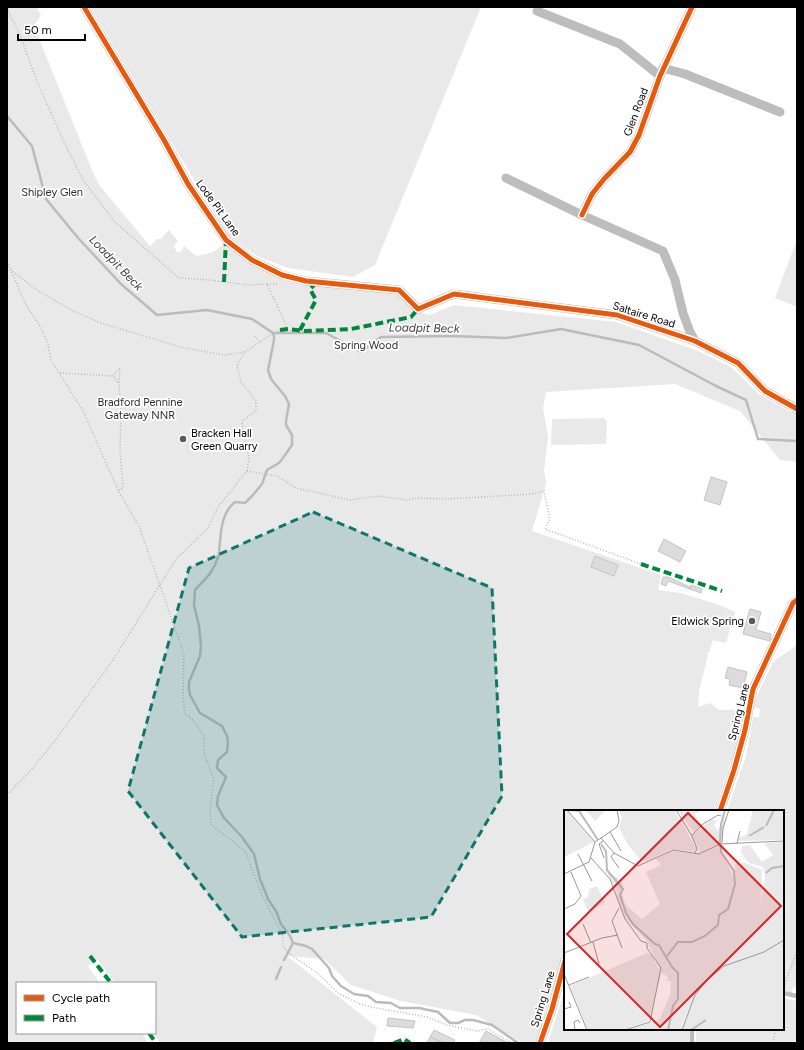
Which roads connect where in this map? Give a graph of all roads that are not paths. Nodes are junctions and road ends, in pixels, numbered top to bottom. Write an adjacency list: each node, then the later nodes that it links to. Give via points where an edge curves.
1 (84, 7): 8 (street, Lode Pit Lane, via 188,184 226,240 252,260 282,275 306,281 399,290)
2 (692, 7): 4 (street, Glen Road)
3 (537, 11): 4 (street, via 620,44)
4 (662, 72): 5 (street, via 685,74); 7 (street, Glen Road, via 639,135 630,152 592,194)
5 (780, 112)
6 (506, 178): 7 (street)
7 (582, 215): 9 (street, via 663,251 676,280 683,313)
8 (418, 308): 9 (street, Saltaire Road, via 454,294 617,315)
9 (696, 341): 10 (street, Saltaire Road, via 738,363 765,391)
10 (797, 409)
11 (797, 600): 12 (street, Spring Lane, via 793,603 753,689 743,737)
12 (720, 810)
13 (564, 965): 17 (street, Spring Lane)
14 (784, 992): 15 (lane)
15 (797, 996)
16 (692, 1030): 18 (lane)
17 (540, 1043)
18 (692, 1043)

